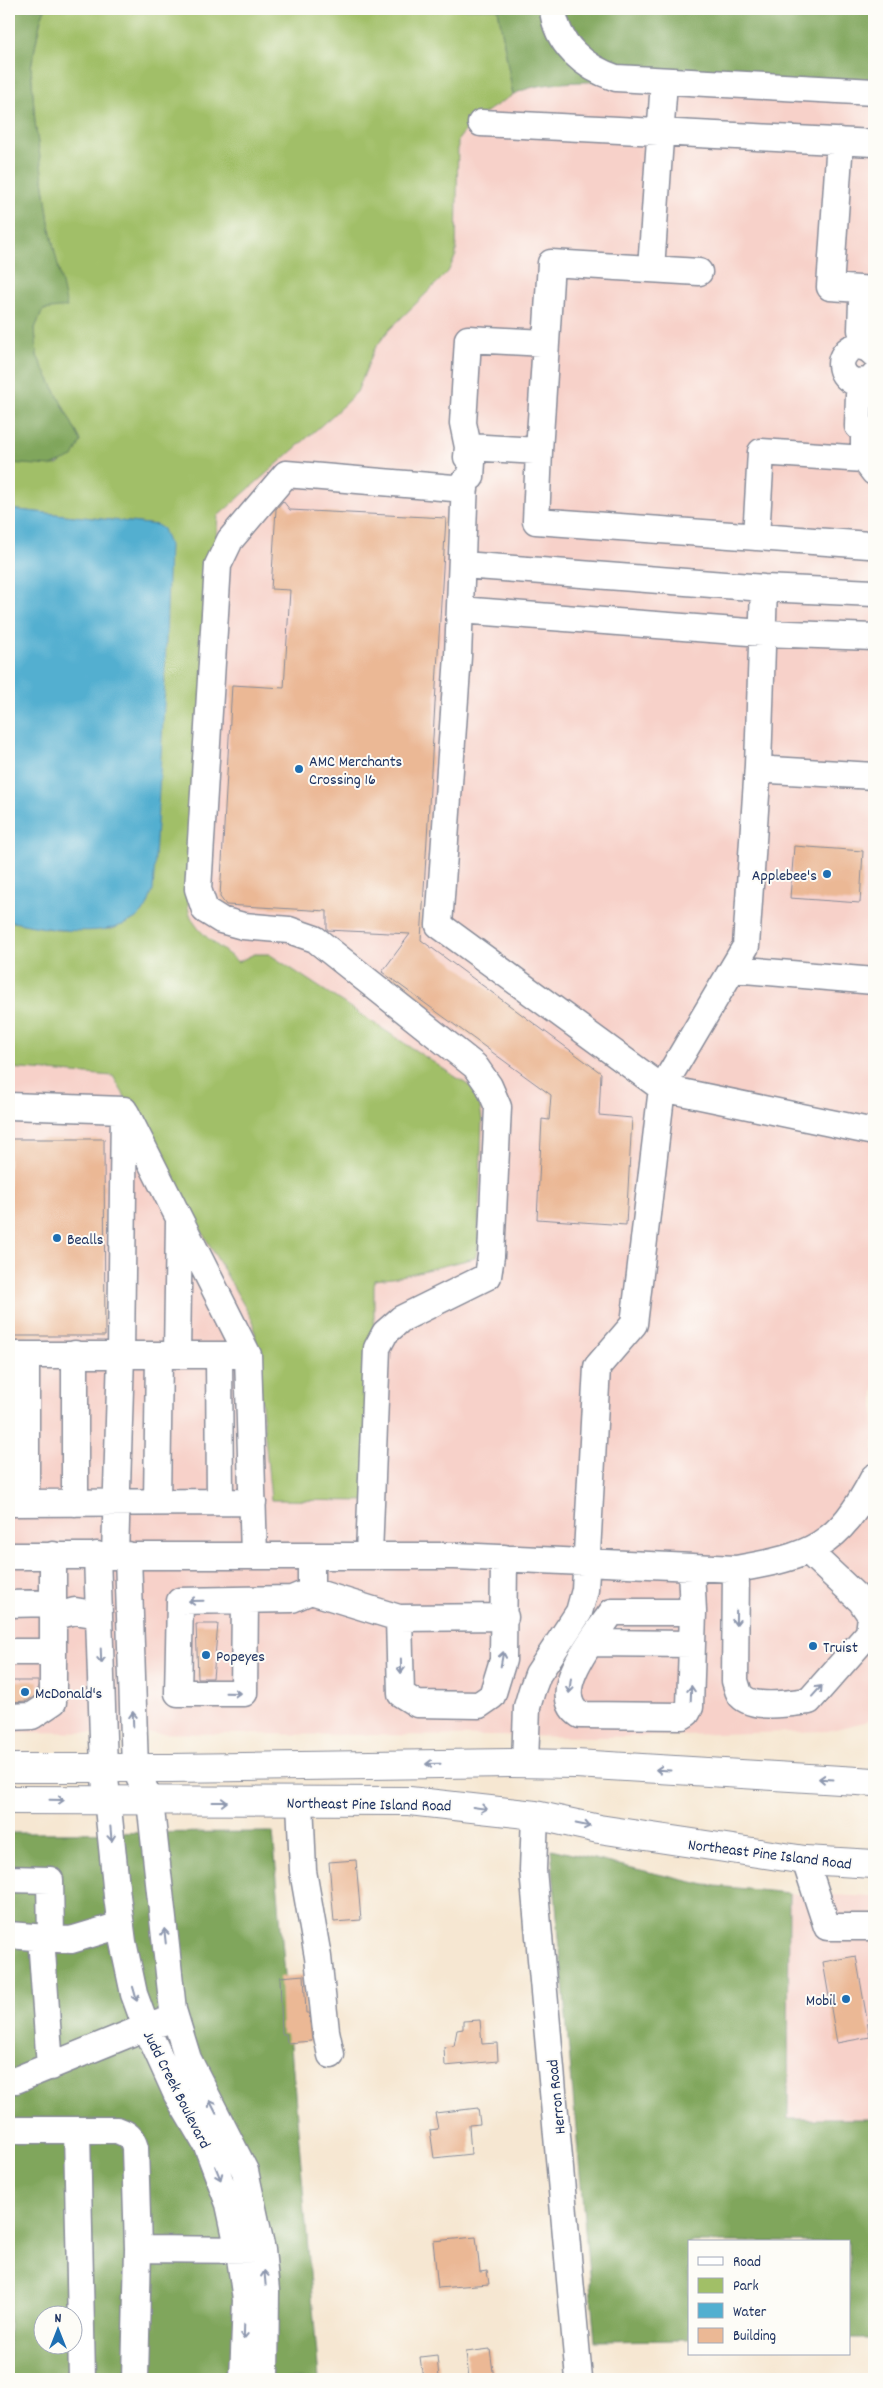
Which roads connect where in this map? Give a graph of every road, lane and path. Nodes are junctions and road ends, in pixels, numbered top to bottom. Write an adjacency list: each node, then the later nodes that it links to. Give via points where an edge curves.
1 (553, 9): 2 (street, via 562,37 575,56 599,73 616,78)
2 (664, 81): 3 (street); 5 (street)
3 (874, 92)
4 (481, 123): 5 (street)
5 (661, 132): 6 (street); 8 (street)
6 (840, 142): 7 (street); 10 (street, via 830,287)
7 (874, 143)
8 (651, 269): 9 (street); 11 (street, via 550,263)
9 (700, 272)
10 (872, 295): 12 (street, via 862,302 860,330)
11 (546, 343): 13 (street); 15 (street, via 468,339 463,423)
12 (871, 362): 14 (street, via 858,403 858,426 864,432)
13 (539, 451): 15 (street); 16 (street, via 536,521)
14 (869, 465): 16 (street, via 761,452)
15 (467, 469): 18 (street); 50 (street, via 286,474 230,540 218,565 198,889 205,910 221,920 243,926 288,930 315,939 475,1066 498,1107 488,1276 400,1319 385,1333 377,1348)
16 (756, 537): 17 (street)
17 (874, 543)
18 (463, 566): 19 (street); 21 (street)
19 (764, 588): 20 (street); 22 (street)
20 (874, 593)
21 (460, 610): 22 (street); 28 (street, via 439,925)
22 (762, 632): 23 (street); 24 (street)
23 (874, 637)
24 (758, 765): 25 (street, via 771,770); 26 (street, via 746,946)
25 (874, 776)
26 (732, 969): 27 (street); 28 (street)
27 (874, 980)
28 (662, 1088): 31 (street); 54 (street, via 634,1324 596,1366)
29 (9, 1106): 30 (street)
30 (124, 1110): 32 (street); 34 (street)
31 (874, 1132)
32 (179, 1218): 36 (street); 38 (street)
33 (75, 1354): 34 (street); 35 (street); 45 (street)
34 (121, 1354): 36 (street); 40 (street)
35 (18, 1355): 44 (street)
36 (168, 1355): 37 (street); 41 (street)
37 (219, 1355): 38 (street); 42 (street)
38 (248, 1355): 43 (street)
39 (874, 1477): 46 (street, via 860,1505 839,1531)
40 (117, 1502): 41 (street); 45 (street); 48 (street)
41 (157, 1502): 42 (street)
42 (220, 1502): 43 (street)
43 (253, 1502): 49 (street)
44 (18, 1503): 45 (street)
45 (76, 1503)
46 (809, 1552): 56 (street, via 775,1563); 56 (street, one-way to 46, via 735,1682 740,1696 750,1702 809,1701 869,1633 871,1616 861,1601)
47 (53, 1555): 48 (street); 51 (street); 60 (street)
48 (113, 1555): 49 (street); 62 (street, Judd Creek Boulevard); 73 (street, one-way to 48)
49 (254, 1555): 52 (street)
50 (369, 1555): 52 (street); 53 (street)
51 (9, 1556)
52 (310, 1556): 57 (street)
53 (504, 1558): 54 (street); 63 (street)
54 (586, 1563): 55 (street); 70 (street, via 585,1590 579,1612 538,1674 532,1690)
55 (691, 1568): 56 (street); 61 (street)
56 (736, 1570)
57 (311, 1590): 58 (street, via 292,1599); 64 (street)
58 (245, 1600)
59 (9, 1604): 60 (street)
60 (53, 1610): 62 (street); 68 (street)
61 (693, 1612): 65 (street, via 612,1612); 66 (street)
62 (99, 1615): 72 (street, Judd Creek Boulevard, one-way to 72)
63 (505, 1617): 64 (street); 64 (street, one-way to 63, via 401,1694 417,1704 479,1705 492,1696 504,1660)
64 (400, 1618)
65 (591, 1643): 66 (street); 66 (street, one-way to 66, via 573,1671 569,1688 572,1710 580,1715 682,1716 687,1713 690,1707)
66 (692, 1644)
67 (9, 1652): 68 (street)
68 (53, 1652): 69 (street, via 53,1702 32,1716)
69 (9, 1717)
70 (525, 1763): 73 (main road, one-way to 73); 74 (main road, one-way to 70)
71 (9, 1768): 72 (main road)
72 (104, 1768): 73 (main road); 76 (street, Judd Creek Boulevard)
73 (135, 1768): 77 (street, Judd Creek Boulevard)
74 (874, 1782)
75 (9, 1800): 76 (main road, Northeast Pine Island Road, one-way to 76)
76 (108, 1801): 77 (main road, Northeast Pine Island Road); 83 (street, Judd Creek Boulevard, one-way to 83)
77 (150, 1801): 78 (main road, Northeast Pine Island Road, one-way to 78); 87 (street, Judd Creek Boulevard, one-way to 77)
78 (300, 1802): 79 (main road, Northeast Pine Island Road, one-way to 79, via 409,1801); 89 (street, via 303,1871)
79 (535, 1815): 80 (main road, Northeast Pine Island Road, one-way to 80, via 599,1829); 100 (street, Herron Road, via 533,1870)
80 (805, 1860): 81 (main road, Northeast Pine Island Road); 84 (street, via 828,1927)
81 (874, 1864)
82 (9, 1879): 86 (street, via 50,1880)
83 (121, 1925): 86 (street, via 71,1940); 88 (street, Judd Creek Boulevard, one-way to 88, via 134,1994)
84 (874, 1926)
85 (9, 1935): 86 (street)
86 (46, 1938): 90 (street)
87 (176, 2019): 88 (street); 95 (street, Judd Creek Boulevard, one-way to 87, via 245,2171 188,2059)
88 (146, 2027): 90 (street); 95 (street, Judd Creek Boulevard, one-way to 95, via 177,2095 207,2146)
89 (332, 2055)
90 (50, 2067): 91 (street)
91 (9, 2080)
92 (9, 2130): 93 (street)
93 (76, 2130): 94 (street, via 117,2130 133,2140); 96 (street)
94 (138, 2249): 95 (street); 97 (street)
95 (251, 2251): 98 (street, Judd Creek Boulevard, one-way to 98); 99 (street, Judd Creek Boulevard, one-way to 95, via 266,2290)
96 (82, 2379)
97 (135, 2379)
98 (242, 2379)
99 (265, 2379)
100 (579, 2379)

